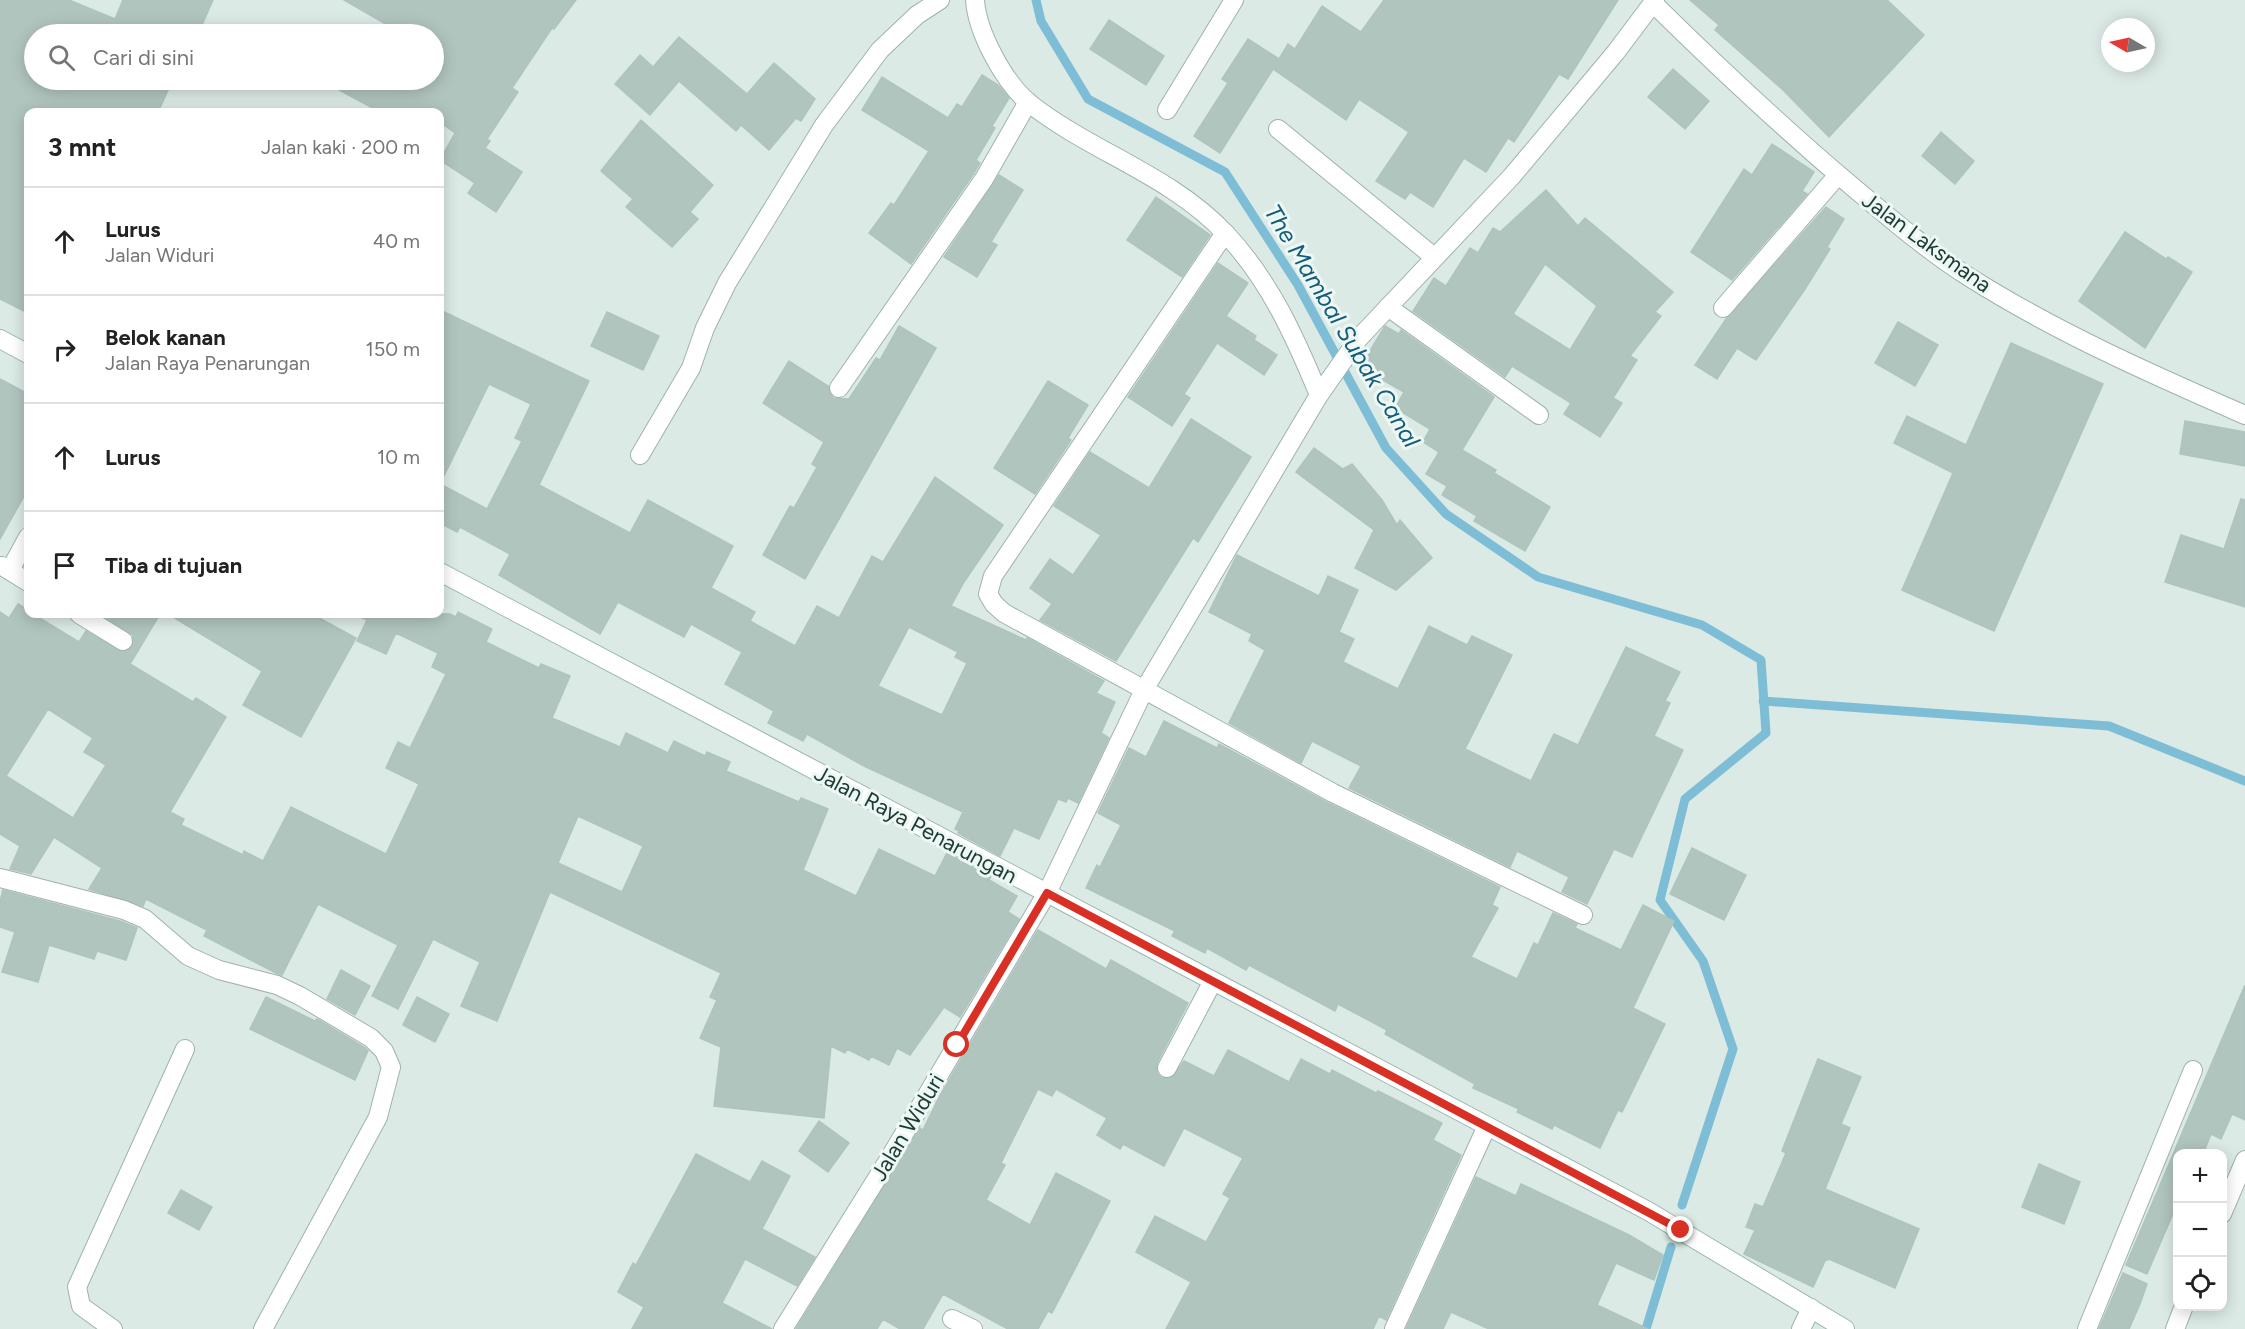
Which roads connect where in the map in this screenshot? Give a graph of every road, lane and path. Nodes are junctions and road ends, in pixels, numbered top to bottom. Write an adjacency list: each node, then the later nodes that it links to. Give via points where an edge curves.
1 (940, 0): 19 (street, via 917,15 880,50 824,125 727,283 691,368)
2 (975, 0): 5 (street, via 992,54)
3 (1234, 0): 6 (street)
4 (1653, 1): 8 (street, Jalan Laksmana, via 1754,102); 10 (street, Jalan Widuri, via 1616,52 1512,176)
5 (1028, 102): 9 (street, via 1142,169); 15 (street, via 984,179)
6 (1167, 110)
7 (1278, 129): 10 (street)
8 (1839, 175): 12 (street); 18 (street, Jalan Laksmana, via 1967,276 2139,369)
9 (1225, 233): 16 (street, via 1271,291); 26 (street, via 989,586 988,594 1004,613)
10 (1434, 257): 11 (street, Jalan Widuri)
11 (1388, 307): 16 (street, Jalan Widuri, via 1359,338); 17 (street)
12 (1723, 308)
13 (0, 339): 14 (street)
14 (24, 352)
15 (839, 388)
16 (1322, 390): 26 (street, Jalan Widuri)
17 (1539, 415)
18 (2245, 415)
19 (640, 455)
20 (24, 542): 21 (street)
21 (5, 567): 23 (street)
22 (444, 574): 28 (street, Jalan Raya Penarungan)
23 (24, 579)
24 (86, 618): 25 (street)
25 (123, 641)
26 (1144, 690): 28 (street, Jalan Widuri); 29 (street, via 1333,793)
27 (0, 878): 41 (street, via 145,919 188,956 300,996 371,1038 384,1051 391,1067 378,1117)
28 (1047, 893): 30 (street, Jalan Raya Penarungan); 42 (street, Jalan Widuri)
29 (1583, 915)
30 (1213, 981): 32 (street); 34 (street, Jalan Raya Penarungan)
31 (185, 1049): 40 (street, via 76,1287 81,1306)
32 (1167, 1068)
33 (2193, 1070): 47 (street)
34 (1486, 1126): 37 (street, Jalan Raya Penarungan, via 1648,1210); 44 (street)
35 (2245, 1160): 36 (street)
36 (2227, 1204)
37 (1810, 1308): 45 (street); 46 (street)
38 (2182, 1311): 48 (street)
39 (951, 1319): 43 (street)
40 (113, 1329)
41 (263, 1329)
42 (783, 1329)
43 (973, 1329)
44 (1394, 1329)
45 (1801, 1329)
46 (1845, 1329)
47 (2087, 1329)
48 (2175, 1329)

